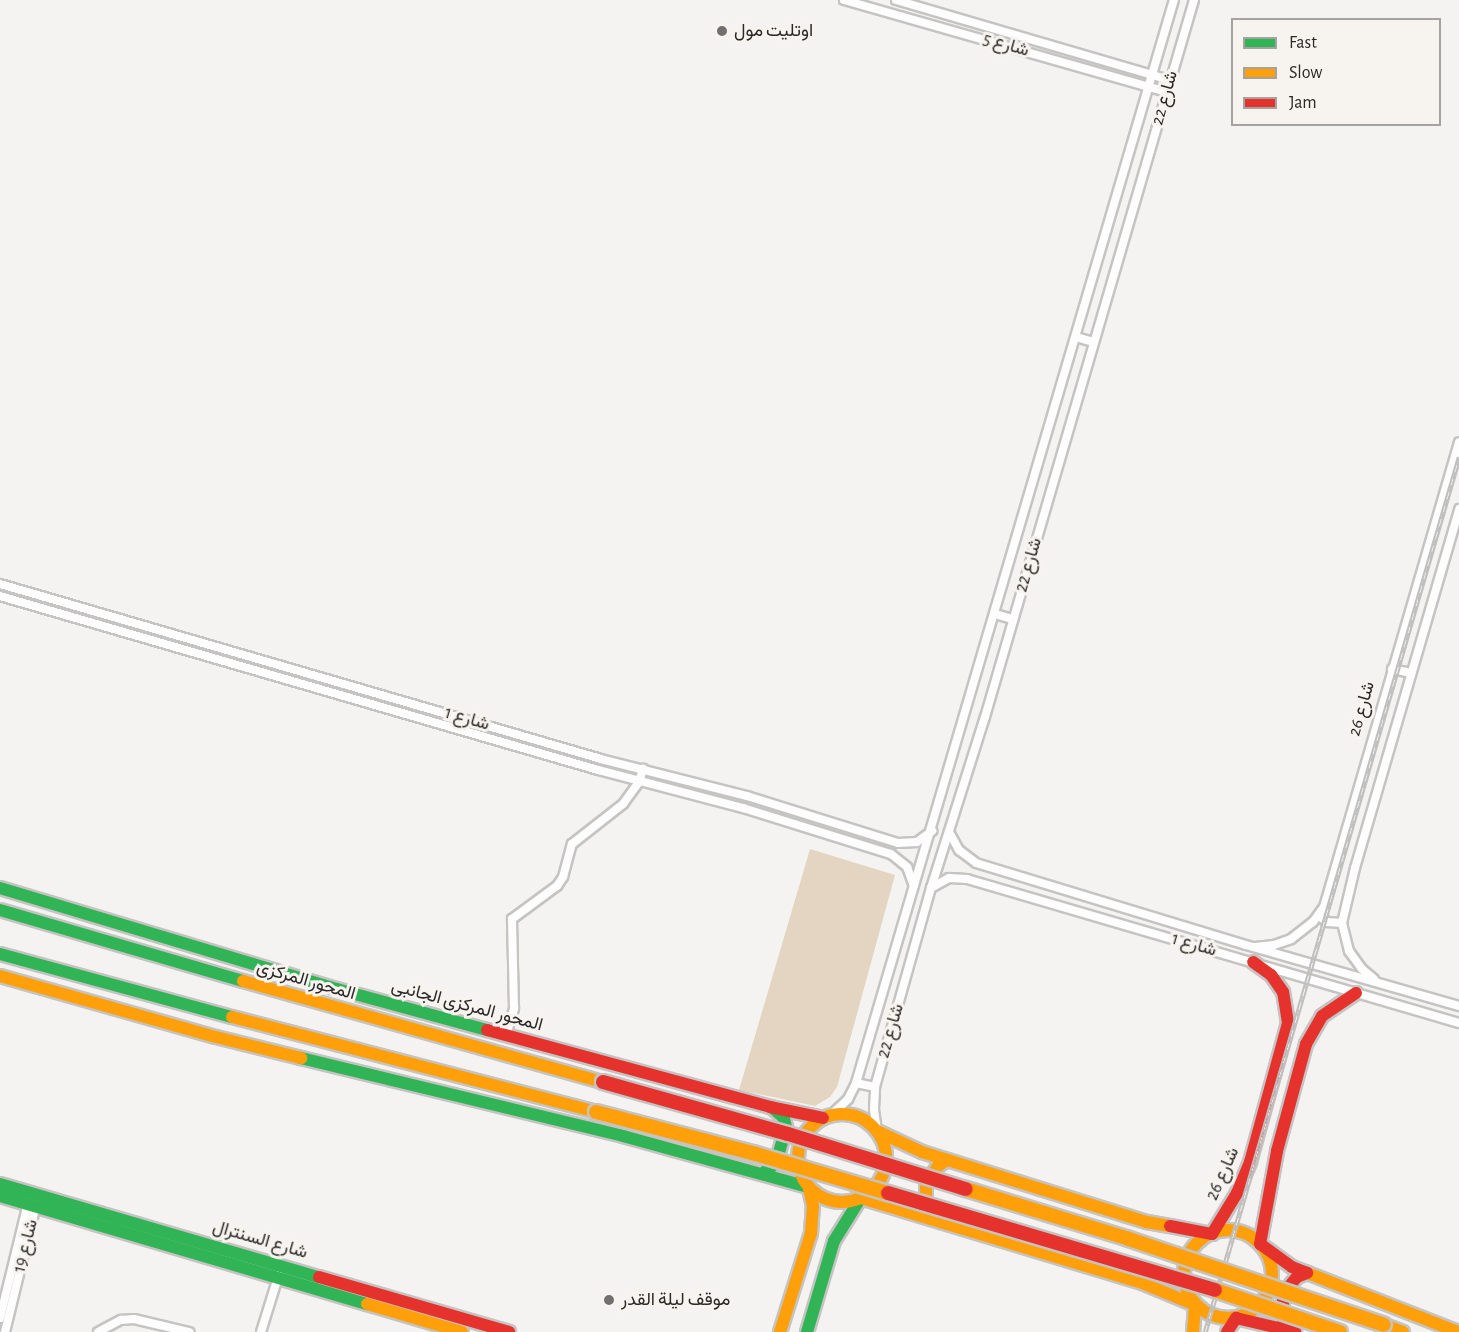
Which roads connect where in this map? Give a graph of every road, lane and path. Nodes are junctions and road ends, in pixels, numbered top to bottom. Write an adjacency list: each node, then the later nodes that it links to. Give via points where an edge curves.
1 (844, 0): 7 (street, شارع 5)
2 (896, 0): 5 (street, شارع 5)
3 (1174, 0): 5 (street, شارع 22)
4 (1194, 0): 6 (street, شارع 22)
5 (1152, 75): 6 (street, شارع 5); 7 (street, شارع 22)
6 (1170, 80): 8 (street, شارع 22)
7 (1149, 87): 8 (street, شارع 5); 9 (street, شارع 22)
8 (1167, 92): 10 (street, شارع 22)
9 (1076, 337): 10 (street); 15 (street, شارع 22)
10 (1093, 342): 16 (street, شارع 22)
11 (1459, 442): 19 (street, شارع 26)
12 (1459, 509): 20 (street, شارع 26)
13 (0, 584): 17 (street, شارع 1)
14 (0, 596): 18 (street, شارع 1)
15 (995, 614): 16 (street); 23 (street, شارع 22)
16 (1013, 619): 24 (street, شارع 22)
17 (155, 628): 18 (street); 21 (street, شارع 1)
18 (151, 640): 22 (street, شارع 1)
19 (1392, 669): 20 (street); 31 (street, شارع 26)
20 (1411, 673): 32 (street, شارع 26)
21 (643, 769): 22 (street); 23 (street, شارع 1, via 747,796 898,843 916,842)
22 (639, 782): 27 (street, شارع 1, via 743,808 891,854 907,867); 41 (street, via 610,816 576,839 557,886 512,919 514,1008)
23 (932, 831): 27 (street, شارع 22)
24 (949, 832): 26 (street, شارع 22); 28 (street, شارع 1, via 969,860)
25 (0, 888): 41 (main road, المحور المركزى الجانبى)
26 (931, 888): 30 (street, شارع 1, via 949,878 967,879); 43 (street, شارع 22)
27 (914, 889): 42 (street, شارع 22)
28 (1096, 900): 30 (street); 33 (street, شارع 1)
29 (0, 910): 78 (main road, المحور المركزى, bridge, via 330,1007 788,1134 1126,1238)
30 (1091, 916): 35 (street, شارع 1)
31 (1319, 916): 32 (street, via 1327,922); 33 (street, via 1291,939)
32 (1342, 923): 37 (street, شارع 26, via 1344,941 1353,957)
33 (1255, 947): 37 (street, شارع 1)
34 (2, 956): 77 (main road, bridge, via 756,1154 1244,1299)
35 (1253, 962): 38 (street, شارع 1); 44 (main road, شارع 26, via 1278,983 1288,1011 1287,1031)
36 (0, 976): 50 (main road, via 216,1037 623,1136)
37 (1379, 982): 39 (street, شارع 1)
38 (1356, 993): 40 (street, شارع 1); 46 (main road, via 1329,1010 1312,1031)
39 (1459, 1006)
40 (1459, 1023)
41 (506, 1035): 45 (main road, المحور المركزى الجانبى)
42 (856, 1083): 43 (street); 47 (street, شارع 22, via 848,1099)
43 (875, 1087): 48 (street, شارع 22)
44 (1268, 1102): 46 (main road, via 1279,1100); 57 (main road, شارع 26, via 1245,1175)
45 (773, 1108): 47 (main road, المحور المركزى الجانبى); 50 (main road, via 784,1118 786,1127 776,1163)
46 (1286, 1112): 58 (main road)
47 (826, 1117): 48 (main road, via 852,1115 866,1120); 52 (main road, via 805,1134 799,1149 798,1165)
48 (877, 1131): 49 (main road); 55 (main road, via 886,1150 884,1172 873,1190)
49 (947, 1160): 56 (main road, via 938,1166 926,1185); 57 (main road, via 1147,1222)
50 (762, 1174): 52 (main road)
51 (0, 1184): 54 (main road, شارع السنترال)
52 (809, 1187): 55 (main road, via 822,1198 837,1202); 59 (main road, via 813,1215)
53 (0, 1196): 54 (main road, شارع السنترال)
54 (33, 1199): 61 (main road, شارع السنترال); 64 (street, شارع 19); 68 (street, شارع 19)
55 (860, 1199): 56 (main road); 60 (main road, via 841,1226)
56 (927, 1216): 63 (main road, via 1142,1282)
57 (1212, 1234): 58 (main road, via 1237,1232); 63 (main road, via 1196,1245 1185,1264 1185,1286)
58 (1260, 1244): 62 (main road, via 1283,1263); 65 (main road, via 1271,1267 1270,1285 1256,1308)
59 (806, 1251): 60 (main road); 73 (main road)
60 (829, 1256): 74 (main road)
61 (280, 1271): 66 (main road, شارع السنترال); 71 (street)
62 (1306, 1273): 67 (main road, via 1297,1277 1283,1294 1281,1304); 79 (main road)
63 (1196, 1305): 65 (main road, via 1214,1316); 75 (main road)
64 (0, 1318)
65 (1236, 1318): 67 (main road); 76 (main road)
66 (461, 1327): 72 (main road, شارع السنترال)
67 (1290, 1330)
68 (5, 1332)
69 (99, 1332): 70 (street, via 109,1324 134,1319)
70 (189, 1332)
71 (261, 1332)
72 (509, 1332)
73 (780, 1332)
74 (807, 1332)
75 (1193, 1332)
76 (1227, 1332)
77 (1340, 1332)
78 (1403, 1332)
79 (1458, 1332)

